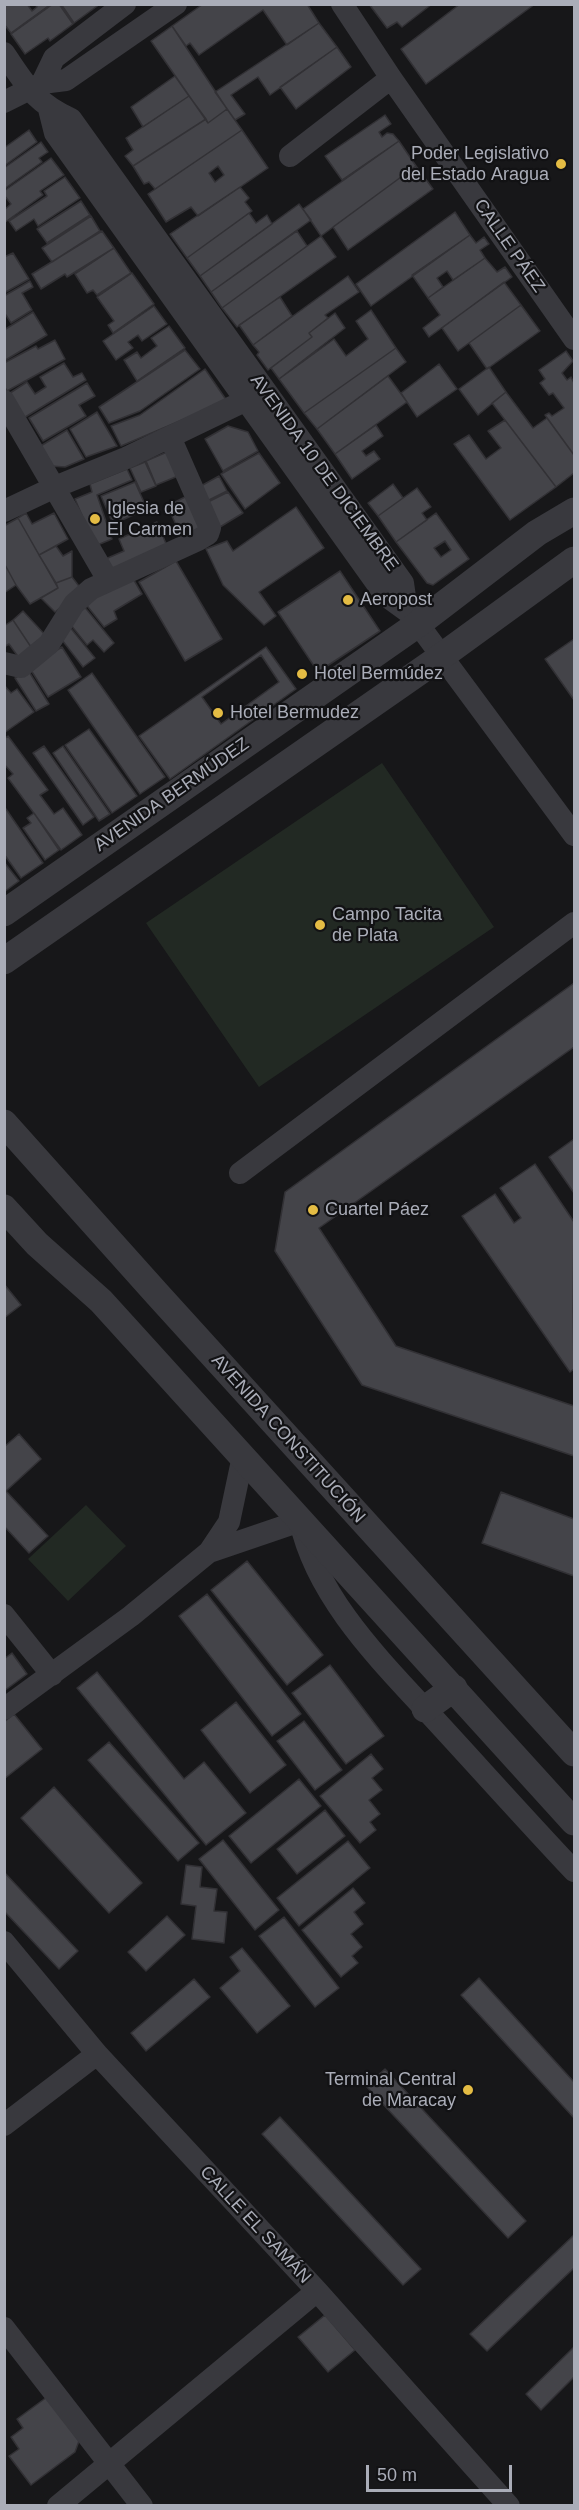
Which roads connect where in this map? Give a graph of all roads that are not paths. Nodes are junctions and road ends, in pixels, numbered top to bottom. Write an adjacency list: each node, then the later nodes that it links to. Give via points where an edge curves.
1 (125, 4): 6 (street, via 54,58)
2 (342, 4): 5 (street, CALLE PÁEZ)
3 (168, 7): 6 (street, via 66,80)
4 (4, 53): 6 (street, AVENIDA 10 DE DICIEMBRE)
5 (391, 78): 8 (street); 9 (street, CALLE PÁEZ)
6 (36, 87): 7 (street); 10 (street, AVENIDA 10 DE DICIEMBRE, via 49,109 71,119)
7 (4, 102)
8 (290, 156)
9 (574, 339)
10 (256, 396): 12 (street); 18 (street, AVENIDA 10 DE DICIEMBRE, via 404,583)
11 (4, 400): 13 (street)
12 (170, 437): 13 (street); 17 (street, via 210,528 208,534)
13 (55, 487): 14 (street); 17 (street)
14 (4, 511)
15 (574, 511): 18 (street, AVENIDA BERMÚDEZ)
16 (574, 560): 19 (street)
17 (108, 579): 20 (street, via 74,604 49,644 21,667)
18 (413, 618): 19 (street); 22 (street, AVENIDA BERMÚDEZ)
19 (442, 656): 21 (street); 24 (street)
20 (4, 663)
21 (574, 835)
22 (4, 913)
23 (574, 922): 26 (street)
24 (4, 961)
25 (4, 1123): 36 (street, AVENIDA CONSTITUCIÓN)
26 (240, 1173)
27 (4, 1208): 28 (street, via 37,1244 101,1301)
28 (243, 1456): 29 (street); 30 (street, via 229,1522)
29 (300, 1521): 30 (street); 33 (street); 35 (street, via 311,1557 347,1617)
30 (209, 1552): 32 (street)
31 (4, 1615): 32 (street)
32 (52, 1676): 34 (street)
33 (454, 1688): 35 (street); 37 (street)
34 (4, 1709)
35 (425, 1709): 38 (street)
36 (574, 1753)
37 (574, 1822)
38 (574, 1871)
39 (4, 1942): 40 (street, CALLE EL SAMÁN)
40 (97, 2054): 41 (street); 42 (street, CALLE EL SAMÁN)
41 (4, 2125)
42 (316, 2291): 44 (street); 47 (street, CALLE EL SAMÁN)
43 (4, 2328): 44 (street)
44 (110, 2465): 45 (street); 46 (street)
45 (58, 2505)
46 (142, 2505)
47 (509, 2505)

